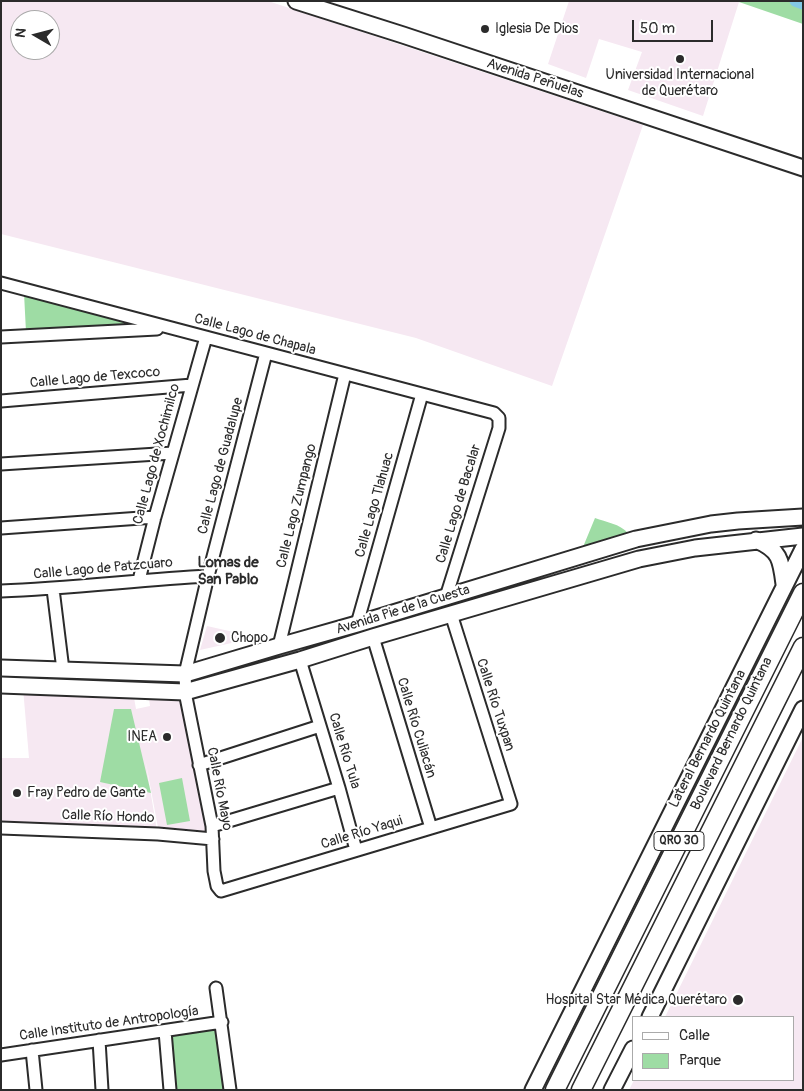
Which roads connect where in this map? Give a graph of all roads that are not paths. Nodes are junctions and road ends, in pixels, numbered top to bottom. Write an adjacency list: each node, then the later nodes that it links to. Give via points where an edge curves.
1 (296, 1): 2 (main road, Avenida Peñuelas)
2 (803, 168)
3 (1, 283): 4 (street, Calle Lago de Chapala)
4 (168, 328): 5 (street); 6 (street, Calle Lago de Chapala)
5 (1, 337)
6 (206, 337): 7 (street, Calle Lago de Chapala); 9 (street, Calle Lago de Xochimilco)
7 (266, 353): 8 (street, Calle Lago de Chapala); 21 (street, Calle Lago de Guadalupe)
8 (345, 374): 10 (street, Calle Lago de Chapala); 31 (street, Calle Lago Zumpango)
9 (192, 385): 11 (street, Calle Lago de Texcoco); 13 (street, Calle Lago de Xochimilco)
10 (422, 394): 12 (street, Calle Lago de Chapala, via 494,413); 29 (street, Calle Lago Tlahuac)
11 (1, 402)
12 (499, 418): 27 (street, Calle Lago de Bacalar)
13 (174, 453): 14 (street); 15 (street, Calle Lago de Xochimilco)
14 (1, 464)
15 (155, 517): 17 (street); 22 (street, Calle Lago de Xochimilco)
16 (803, 517): 27 (main road, Avenida Pie de la Cuesta, via 712,524 636,539)
17 (1, 528)
18 (803, 536): 19 (main road, Avenida Pie de la Cuesta)
19 (756, 540): 23 (main road, via 777,554); 28 (main road, Avenida Pie de la Cuesta, via 639,558)
20 (800, 557): 23 (main road, Lateral Bernardo Quintana)
21 (208, 576): 22 (street, Calle Lago de Patzcuaro); 36 (street, Calle Lago de Guadalupe)
22 (139, 580): 24 (street, Calle Lago de Patzcuaro)
23 (784, 584): 63 (main road, Lateral Bernardo Quintana)
24 (53, 589): 25 (street, Calle Lago de Patzcuaro); 35 (street)
25 (1, 591)
26 (803, 593): 64 (main road, Boulevard Bernardo Quintana / QRO 30)
27 (446, 597): 29 (main road, Avenida Pie de la Cuesta)
28 (451, 614): 30 (main road, Avenida Pie de la Cuesta); 43 (street, Calle Río Tuxpan)
29 (357, 624): 31 (main road, Avenida Pie de la Cuesta)
30 (373, 637): 33 (main road, Avenida Pie de la Cuesta); 46 (street, Calle Río Culiacán)
31 (279, 646): 36 (main road, Avenida Pie de la Cuesta)
32 (803, 647): 52 (main road, Boulevard Bernardo Quintana / QRO 30)
33 (300, 660): 38 (main road, Avenida Pie de la Cuesta); 40 (street, Calle Río Tula)
34 (1, 668): 35 (main road, Avenida Pie de la Cuesta)
35 (63, 670): 36 (main road, Avenida Pie de la Cuesta)
36 (185, 674): 38 (street, Calle Río Mayo)
37 (1, 685): 38 (main road, Avenida Pie de la Cuesta)
38 (185, 692): 41 (street, Calle Río Mayo)
39 (803, 709): 51 (main road)
40 (320, 726): 41 (street); 42 (street, Calle Río Tula)
41 (199, 765): 44 (street, Calle Río Mayo)
42 (340, 788): 44 (street); 48 (street, Calle Río Tula)
43 (511, 804): 46 (street, Calle Río Yaqui)
44 (212, 826): 47 (street, Calle Río Mayo)
45 (1, 828): 47 (street, Calle Río Hondo)
46 (431, 828): 48 (street, Calle Río Yaqui)
47 (213, 839): 49 (street, Calle Río Mayo, via 214,871)
48 (356, 850): 49 (street, Calle Río Yaqui)
49 (221, 891)
50 (216, 988): 53 (street)
51 (650, 1016)
52 (618, 1017): 65 (main road, Boulevard Bernardo Quintana / QRO 30); 66 (main road)
53 (222, 1022): 54 (street, Calle Instituto de Antropología); 62 (street)
54 (165, 1031): 55 (street, Calle Instituto de Antropología); 61 (street)
55 (99, 1040): 56 (street, Calle Instituto de Antropología); 60 (street)
56 (32, 1050): 58 (street, Calle Instituto de Antropología); 59 (street)
57 (632, 1052): 67 (main road)
58 (1, 1054)
59 (36, 1090)
60 (102, 1090)
61 (170, 1090)
62 (230, 1090)
63 (533, 1090)
64 (555, 1090)
65 (582, 1090)
66 (594, 1090)
67 (612, 1090)

